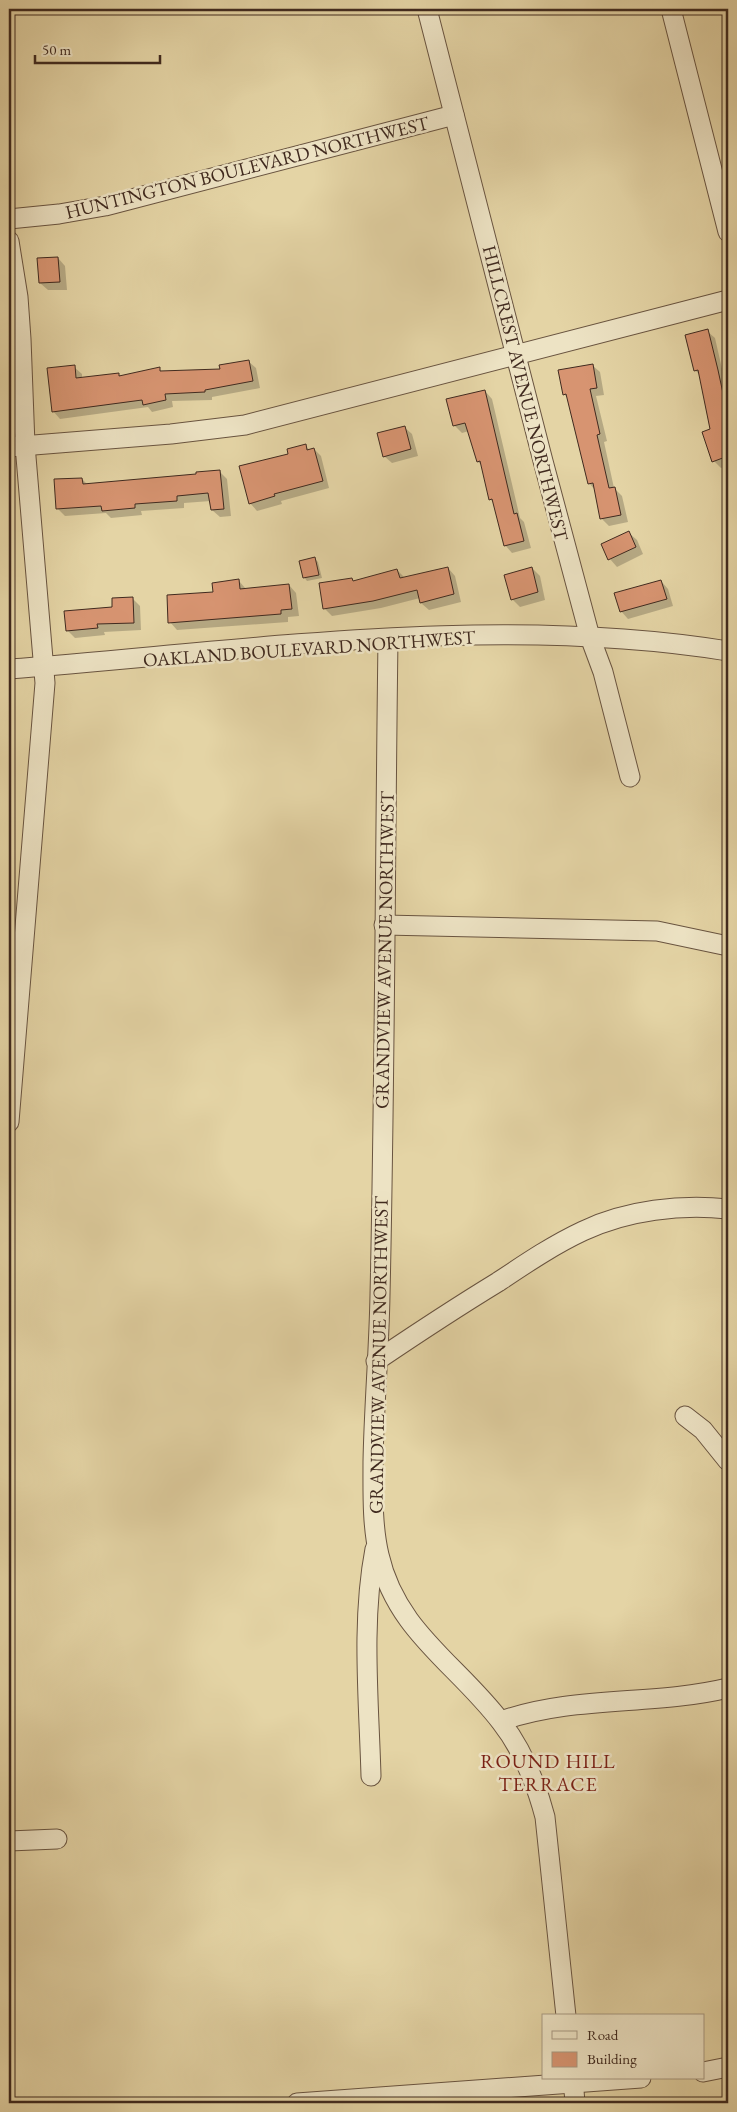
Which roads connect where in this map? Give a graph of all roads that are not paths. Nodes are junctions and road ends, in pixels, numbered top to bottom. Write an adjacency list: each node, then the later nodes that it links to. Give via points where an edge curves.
1 (427, 9): 3 (street, HILLCREST AVENUE NORTHWEST)
2 (671, 9): 5 (street)
3 (454, 115): 4 (street, HUNTINGTON BOULEVARD NORTHWEST, via 104,206); 8 (street, HILLCREST AVENUE NORTHWEST)
4 (9, 219)
5 (728, 232)
6 (9, 241): 9 (street, via 21,339)
7 (728, 300): 8 (street)
8 (516, 355): 9 (street, via 228,428); 10 (street, HILLCREST AVENUE NORTHWEST)
9 (17, 446): 13 (street)
10 (590, 636): 11 (street, OAKLAND BOULEVARD NORTHWEST); 12 (street, OAKLAND BOULEVARD NORTHWEST); 15 (street, HILLCREST AVENUE NORTHWEST, via 603,672)
11 (388, 639): 13 (street, OAKLAND BOULEVARD NORTHWEST); 16 (street, GRANDVIEW AVENUE NORTHWEST)
12 (728, 651)
13 (45, 666): 14 (street, OAKLAND BOULEVARD NORTHWEST); 18 (street)
14 (9, 669)
15 (630, 776)
16 (384, 925): 17 (street, via 658,931); 20 (street, GRANDVIEW AVENUE NORTHWEST, via 380,1298)
17 (728, 946)
18 (9, 1122)
19 (728, 1209): 20 (street, via 701,1207 650,1211 584,1230)
20 (376, 1361): 23 (street, GRANDVIEW AVENUE NORTHWEST, via 373,1491)
21 (684, 1416): 22 (street, via 703,1430)
22 (728, 1460)
23 (376, 1540): 25 (street, GRANDVIEW AVENUE NORTHWEST, via 385,1578 408,1621); 26 (street, via 367,1612)
24 (728, 1688): 25 (street, via 679,1696 551,1707)
25 (501, 1721): 29 (street, GRANDVIEW AVENUE NORTHWEST, via 524,1760 545,1817)
26 (371, 1776)
27 (57, 1839): 28 (street)
28 (9, 1841)
29 (566, 2014)
30 (728, 2068): 31 (street)
31 (704, 2072)
32 (596, 2080): 33 (street)
33 (573, 2081): 34 (street); 35 (street)
34 (297, 2103)
35 (576, 2103)

